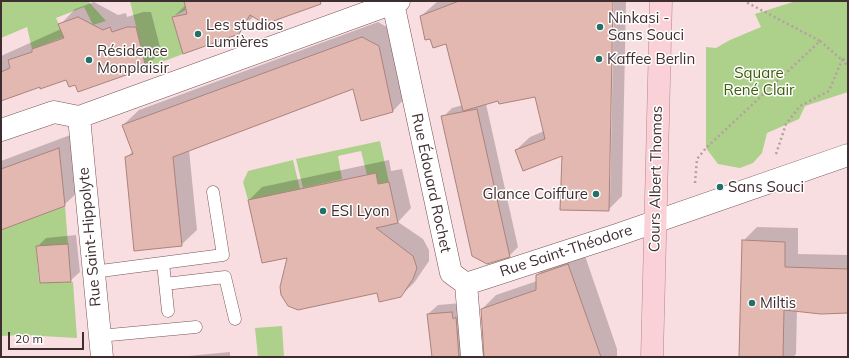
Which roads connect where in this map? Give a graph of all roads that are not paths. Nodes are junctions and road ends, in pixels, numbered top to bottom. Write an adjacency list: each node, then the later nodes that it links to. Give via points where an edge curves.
1 (660, 1): 7 (main road, Cours Albert Thomas)
2 (396, 2): 3 (street); 11 (street, Rue Édouard Rochet, via 451,273)
3 (80, 117): 4 (street, via 54,112); 9 (street, Rue Saint-Hippolyte)
4 (1, 130)
5 (848, 155): 7 (street, Rue Saint-Théodore)
6 (214, 192): 8 (lane, via 223,255)
7 (656, 221): 11 (street, Rue Saint-Théodore); 18 (main road, Cours Albert Thomas)
8 (163, 263): 9 (lane); 10 (lane)
9 (93, 272): 15 (street, Rue Saint-Hippolyte)
10 (165, 284): 12 (lane); 13 (lane, via 225,277)
11 (466, 284): 17 (street)
12 (168, 312)
13 (235, 319)
14 (196, 327): 15 (lane)
15 (99, 336): 16 (street, Rue Saint-Hippolyte)
16 (102, 357)
17 (472, 357)
18 (652, 357)

